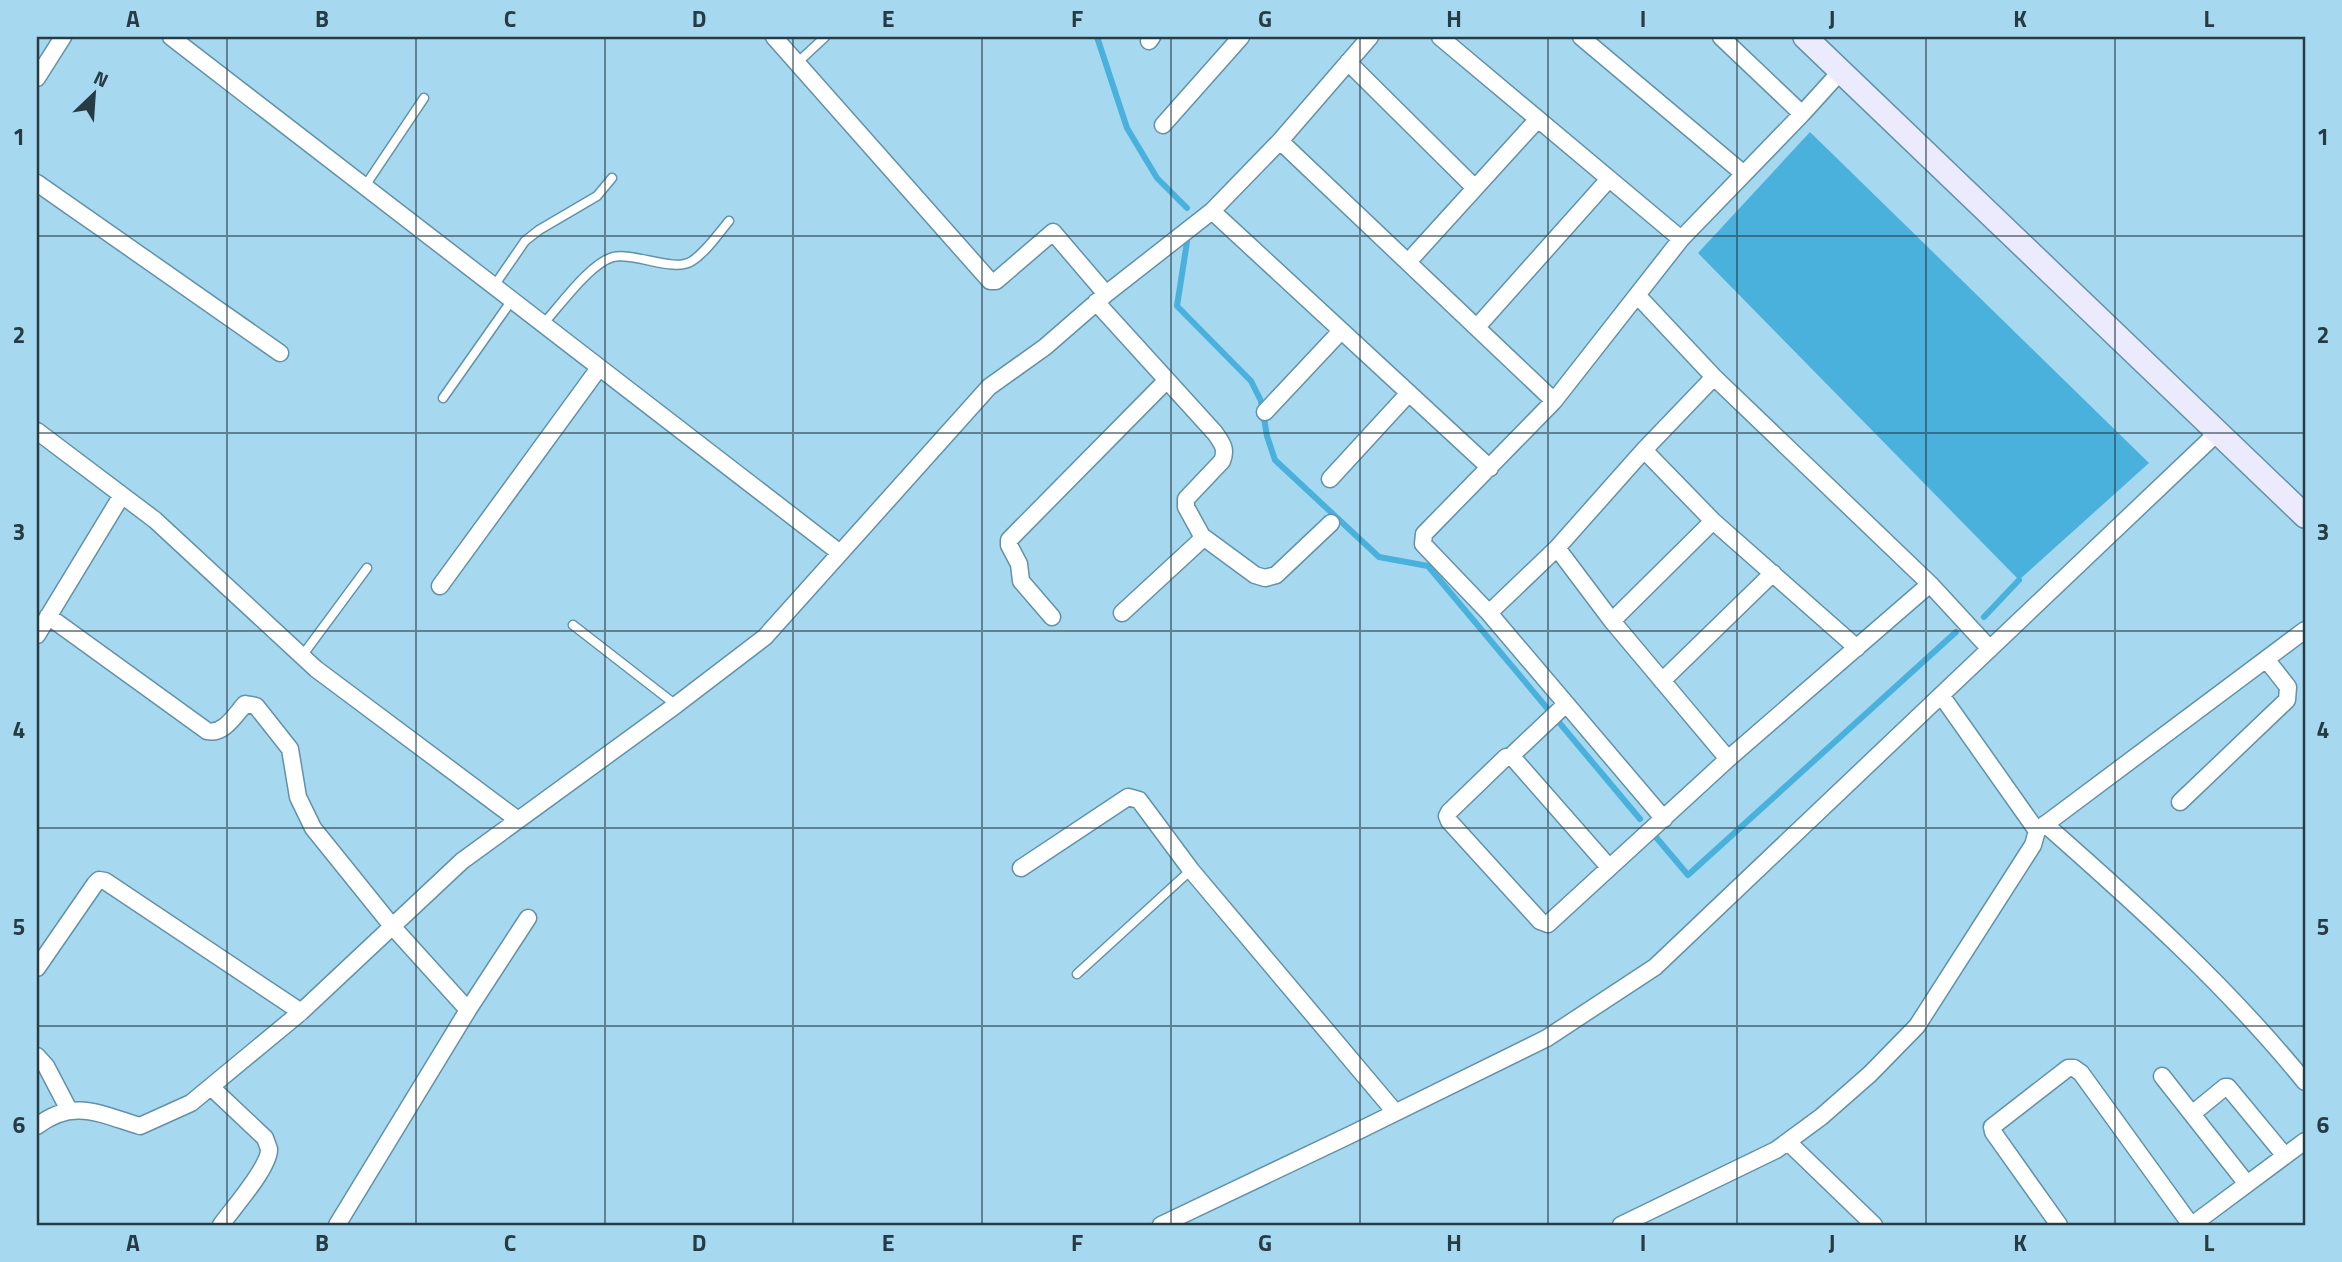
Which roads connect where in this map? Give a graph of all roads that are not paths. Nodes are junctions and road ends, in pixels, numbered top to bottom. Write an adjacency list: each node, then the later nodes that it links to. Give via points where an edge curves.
1 (63, 37): 14 (street)
2 (171, 37): 24 (street)
3 (774, 37): 12 (street)
4 (825, 37): 12 (lane)
5 (1241, 37): 18 (street)
6 (1370, 37): 11 (street)
7 (1440, 37): 17 (street)
8 (1581, 37): 20 (street)
9 (1721, 37): 16 (street)
10 (1805, 37): 13 (main road)
11 (1348, 62): 19 (street); 25 (street)
12 (797, 63): 32 (street, via 990,281 996,281 1053,232)
13 (1841, 71): 16 (street); 46 (main road)
14 (37, 78)
15 (424, 98): 24 (lane)
16 (1802, 114): 20 (street)
17 (1538, 119): 22 (street); 25 (street)
18 (1163, 125)
19 (1280, 141): 26 (street); 29 (street)
20 (1744, 174): 28 (street)
21 (612, 178): 30 (lane, via 597,196 525,241)
22 (1609, 179): 28 (street); 35 (street)
23 (37, 183): 37 (street)
24 (365, 186): 30 (street)
25 (1475, 188): 29 (street)
26 (1212, 211): 32 (street); 36 (street)
27 (729, 221): 34 (lane, via 700,254 682,265 614,257 599,264)
28 (1681, 239): 31 (street)
29 (1408, 262): 35 (street)
30 (494, 286): 33 (street)
31 (1637, 296): 39 (street); 43 (street)
32 (1101, 298): 40 (street); 56 (street, via 989,387)
33 (512, 300): 34 (street); 42 (lane)
34 (543, 324): 38 (street)
35 (1477, 327): 43 (street)
36 (1341, 331): 41 (street); 44 (street)
37 (280, 353)
38 (599, 368): 56 (street); 60 (street)
39 (1714, 377): 47 (street); 59 (street)
40 (1167, 380): 54 (street, via 1216,433 1225,453 1186,499); 64 (street, via 1009,540 1021,581)
41 (1409, 393): 48 (street); 49 (street)
42 (443, 398)
43 (1554, 401): 48 (street)
44 (1265, 412)
45 (37, 431): 50 (street)
46 (2218, 432): 51 (main road); 70 (street)
47 (1644, 450): 52 (street); 55 (street)
48 (1490, 468): 62 (street, via 1422,539)
49 (1331, 479)
50 (122, 495): 63 (street); 71 (street)
51 (2305, 516)
52 (1713, 521): 58 (street); 65 (street)
53 (1331, 523): 54 (street, via 1276,575 1265,578)
54 (1202, 536): 61 (street)
55 (1557, 548): 62 (street); 65 (street)
56 (840, 553): 75 (street, via 765,637)
57 (367, 568): 71 (lane)
58 (1773, 573): 69 (street); 73 (street)
59 (1930, 584): 69 (street); 70 (street)
60 (440, 586)
61 (1122, 613)
62 (1489, 613): 76 (street)
63 (48, 617): 68 (street); 87 (street, via 212,733 222,730 245,704 256,706 290,749 298,797 313,828)
64 (1052, 617)
65 (1612, 621): 73 (street)
66 (573, 625): 75 (lane)
67 (2305, 630): 72 (street)
68 (37, 635)
69 (1857, 648): 78 (street)
70 (1990, 649): 74 (street)
71 (302, 656): 81 (street)
72 (2266, 659): 79 (street, via 2288,687 2287,700); 82 (street)
73 (1662, 681): 78 (street)
74 (1941, 695): 82 (street); 97 (street, via 1655,967 1547,1038)
75 (676, 705): 81 (street)
76 (1557, 712): 77 (street); 80 (street)
77 (1510, 757): 83 (street); 83 (street, via 1449,812 1449,821 1540,921 1548,924)
78 (1728, 759): 80 (street)
79 (2180, 802)
80 (1664, 819): 83 (street)
81 (518, 820): 87 (street, via 462,861)
82 (2041, 827): 94 (street, via 2137,905 2263,1030); 101 (street, via 1917,1026 1870,1074)
83 (1608, 866)
84 (1021, 868): 85 (street, via 1128,797 1139,800)
85 (1191, 870): 89 (lane); 97 (street)
86 (528, 918): 90 (street)
87 (392, 926): 90 (street); 91 (street)
88 (37, 968): 91 (street, via 94,884 105,881)
89 (1077, 974)
90 (468, 1010): 105 (street)
91 (301, 1012): 95 (street)
92 (37, 1056): 96 (street)
93 (2162, 1076): 98 (street)
94 (2305, 1082)
95 (211, 1087): 96 (street, via 191,1103 139,1126 95,1112); 104 (street, via 269,1147 261,1170)
96 (69, 1110): 99 (street, via 53,1114)
97 (1395, 1112): 106 (street)
98 (2192, 1114): 102 (street, via 2228,1087); 103 (street)
99 (37, 1126)
100 (2305, 1141): 102 (street)
101 (1788, 1142): 107 (street); 108 (street)
102 (2285, 1156): 103 (street)
103 (2247, 1184): 110 (street)
104 (220, 1225)
105 (337, 1225)
106 (1161, 1225)
107 (1621, 1225)
108 (1874, 1225)
109 (2059, 1225): 110 (street, via 1992,1127 2068,1068 2074,1068)
110 (2192, 1225)

